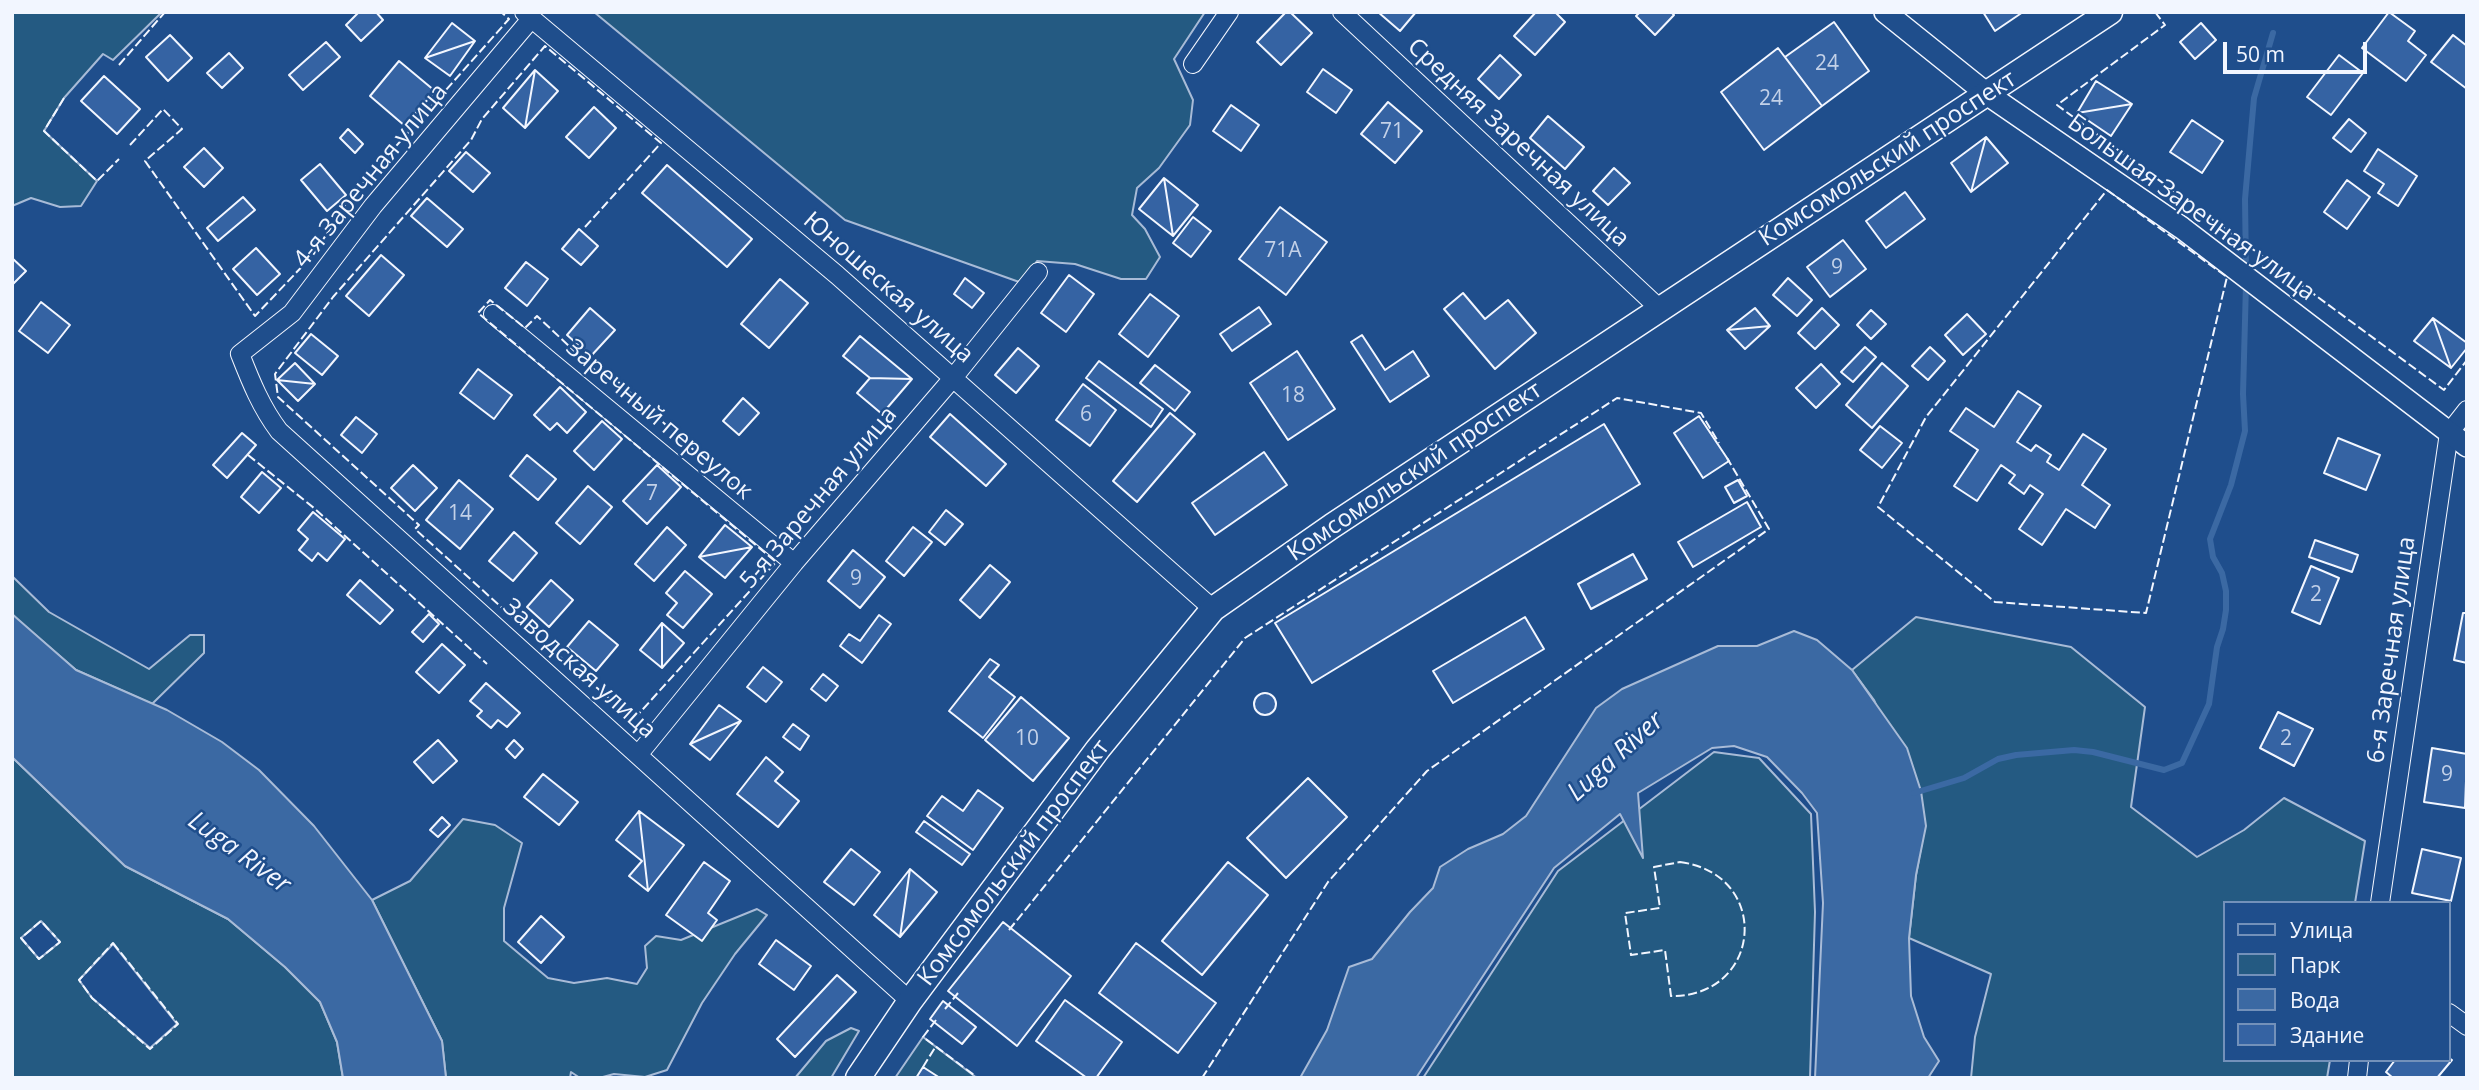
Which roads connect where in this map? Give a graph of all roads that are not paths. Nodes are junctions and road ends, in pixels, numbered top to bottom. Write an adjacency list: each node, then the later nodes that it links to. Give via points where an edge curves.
1 (1229, 12): 6 (street)
2 (1342, 12): 9 (street, Средняя Заречная улица)
3 (1885, 12): 7 (street, Большая Заречная улица)
4 (2110, 12): 7 (main road, Комсомольский проспект)
5 (527, 16): 11 (street, 4-я Заречная улица, via 292,313); 12 (street, Юношеская улица)
6 (1193, 64)
7 (1987, 94): 9 (main road, Комсомольский проспект); 14 (street, Большая Заречная улица, via 2182,228)
8 (1038, 272): 12 (street, 5-я Заречная улица)
9 (1660, 309): 17 (main road, Комсомольский проспект)
10 (493, 314): 16 (street, Заречный переулок)
11 (240, 354): 18 (street, Заводская улица, via 262,408 279,431)
12 (953, 377): 16 (street, 5-я Заречная улица); 17 (street, Юношеская улица)
13 (2467, 410): 14 (street, 6-я Заречная улица)
14 (2449, 433): 15 (street, Большая Заречная улица); 19 (street, 6-я Заречная улица)
15 (2467, 446)
16 (794, 563): 18 (street, 5-я Заречная улица)
17 (1213, 609): 20 (main road, Комсомольский проспект, via 1098,749)
18 (638, 755): 20 (street, Заводская улица)
19 (2380, 901)
20 (910, 1001): 23 (main road, Комсомольский проспект)
21 (2451, 1014): 22 (street)
22 (2467, 1026)
23 (858, 1078)

